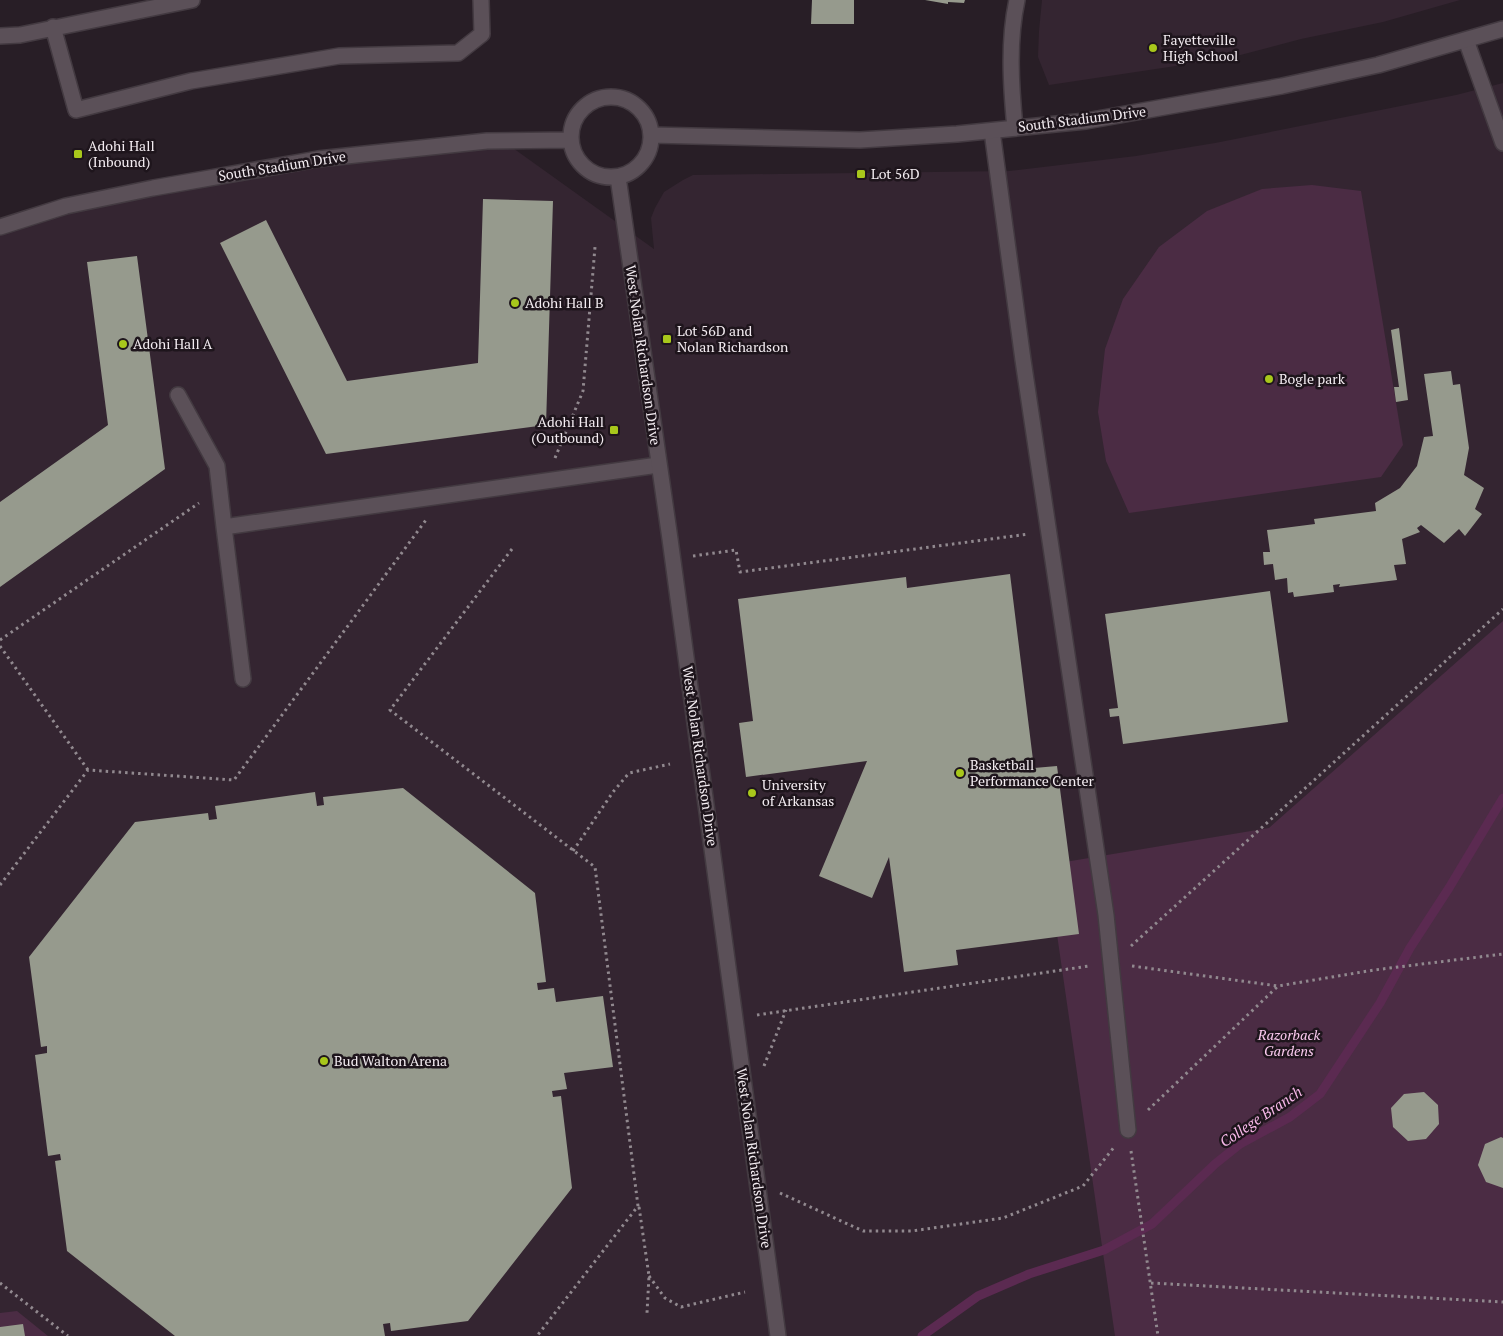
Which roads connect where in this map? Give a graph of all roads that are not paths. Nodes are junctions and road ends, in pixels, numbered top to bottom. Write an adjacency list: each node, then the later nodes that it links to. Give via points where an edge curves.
1 (192, 0): 4 (street)
2 (481, 0): 4 (street, via 482,34 458,52 339,56 190,81 76,110)
3 (1017, 0): 8 (street, via 1011,89)
4 (53, 28): 6 (street)
5 (1503, 29): 7 (street, South Stadium Drive)
6 (0, 36)
7 (1466, 40): 8 (street, South Stadium Drive, via 1378,65 1210,101 1086,121); 12 (street)
8 (1015, 128): 9 (street, South Stadium Drive)
9 (992, 130): 10 (street, South Stadium Drive, via 860,140); 19 (street, via 1106,915)
10 (651, 135): 11 (street, via 646,118 634,104 617,97 599,98 584,107 573,122); 13 (street, via 649,150 642,162 631,172)
11 (570, 140): 13 (street, via 579,163 590,172 603,177); 14 (street, South Stadium Drive, via 487,141 318,159 66,206)
12 (1503, 144)
13 (618, 177): 16 (street, West Nolan Richardson Drive)
14 (0, 227)
15 (178, 394): 17 (street, via 217,466)
16 (658, 465): 17 (street); 20 (street, West Nolan Richardson Drive)
17 (224, 527): 18 (street)
18 (244, 679)
19 (1128, 1130)
20 (778, 1336)

